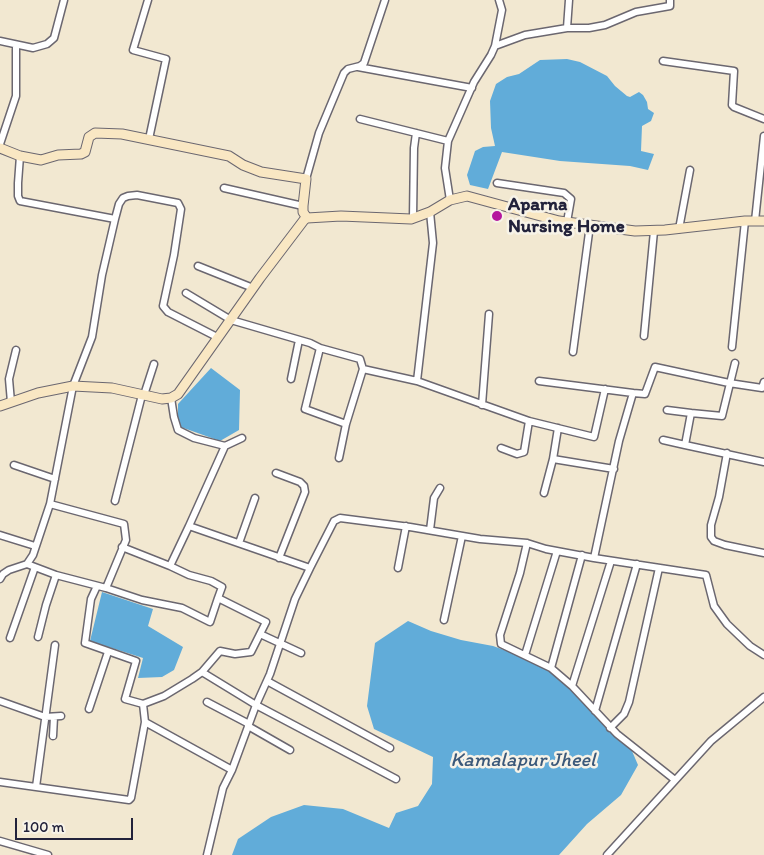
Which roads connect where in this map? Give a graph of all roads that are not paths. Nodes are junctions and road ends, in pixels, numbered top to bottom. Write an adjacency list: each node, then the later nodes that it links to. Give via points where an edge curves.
1 (64, 0): 9 (street, via 54,38 33,48)
2 (148, 0): 18 (street, via 133,50 166,59)
3 (385, 0): 12 (street, via 364,63)
4 (499, 0): 10 (street, via 502,10)
5 (569, 0): 7 (street)
6 (670, 0): 7 (street, via 670,6 636,12 605,25)
7 (567, 28): 10 (street, via 525,35)
8 (0, 41): 9 (street)
9 (16, 45): 20 (street, via 16,96)
10 (495, 46): 13 (street)
11 (663, 61): 14 (street, via 734,71 732,105)
12 (358, 67): 13 (street); 24 (street, via 344,73)
13 (472, 88): 19 (street)
14 (764, 118)
15 (360, 119): 16 (street)
16 (416, 133): 19 (street); 31 (street)
17 (764, 136): 33 (street)
18 (148, 139): 22 (street, via 95,133 89,136 85,152 81,154 58,155 42,160); 24 (street, via 229,156 261,172)
19 (448, 141): 27 (street, via 445,168)
20 (0, 144)
21 (0, 148): 22 (street)
22 (20, 156): 32 (street, via 20,200)
23 (690, 170): 36 (street)
24 (306, 179): 28 (street)
25 (497, 183): 34 (street, via 564,193 571,199)
26 (224, 188): 28 (street)
27 (450, 200): 29 (street); 34 (street, via 467,196)
28 (303, 206): 30 (street)
29 (430, 212): 31 (street); 54 (street, via 433,244)
30 (307, 218): 31 (street); 39 (street)
31 (413, 218)
32 (115, 219): 44 (street, via 119,204 128,196 178,203 179,218 163,306 168,312); 57 (street, via 92,337)
33 (755, 221): 36 (street); 46 (street)
34 (567, 222): 35 (street)
35 (590, 225): 37 (street); 49 (street)
36 (679, 229): 37 (street)
37 (654, 231): 43 (street)
38 (198, 266): 39 (street)
39 (254, 288): 42 (street)
40 (186, 293): 42 (street)
41 (489, 314): 64 (street)
42 (231, 320): 44 (street); 45 (street)
43 (644, 336)
44 (217, 337): 62 (street, via 178,394)
45 (299, 340): 47 (street); 53 (street)
46 (732, 347)
47 (320, 348): 52 (street, via 360,359); 69 (street, via 305,409)
48 (16, 350): 63 (street, via 9,379)
49 (573, 352)
50 (735, 363): 56 (street)
51 (154, 364): 61 (street)
52 (362, 369): 54 (street); 69 (street)
53 (291, 379)
54 (417, 381): 64 (street)
55 (539, 381): 59 (street)
56 (729, 383): 58 (street); 60 (street, via 655,367 645,394); 67 (street, via 722,416)
57 (73, 386): 61 (street, via 112,388); 63 (street); 83 (street)
58 (763, 386)
59 (605, 389): 60 (street); 70 (street, via 594,436)
60 (632, 393): 81 (street)
61 (143, 395): 62 (street); 87 (street)
62 (171, 398): 74 (street, via 178,430)
63 (11, 402): 65 (street)
64 (482, 405): 68 (street)
65 (0, 406)
66 (668, 410): 67 (street)
67 (691, 413): 73 (street)
68 (529, 421): 70 (street); 75 (street, via 524,452 516,454)
69 (346, 424): 77 (street)
70 (558, 428): 78 (street)
71 (242, 438): 74 (street)
72 (663, 440): 73 (street)
73 (685, 445): 76 (street)
74 (225, 446): 89 (street)
75 (502, 448)
76 (727, 453): 79 (street); 99 (street, via 711,537 725,545)
77 (339, 458)
78 (553, 459): 81 (street); 85 (street)
79 (764, 462)
80 (14, 465): 83 (street)
81 (614, 469): 102 (street)
82 (276, 473): 101 (street, via 300,482 305,492)
83 (55, 479): 88 (street)
84 (440, 488): 91 (street, via 434,498)
85 (544, 493)
86 (255, 498): 94 (street)
87 (115, 501)
88 (50, 504): 96 (street); 97 (street, via 124,524 126,540)
89 (189, 526): 94 (street); 106 (street)
90 (406, 526): 91 (street); 108 (street, via 337,519); 109 (street)
91 (430, 530): 93 (street)
92 (0, 535): 96 (street)
93 (462, 536): 95 (street); 116 (street)
94 (238, 543): 101 (street)
95 (527, 543): 98 (street); 124 (street, via 500,640 504,647)
96 (36, 546): 104 (street)
97 (122, 547): 106 (street); 114 (street)
98 (557, 551): 100 (street); 124 (street)
99 (764, 553)
100 (582, 555): 102 (street); 126 (street)
101 (279, 558): 108 (street)
102 (594, 558): 103 (street)
103 (611, 561): 105 (street); 129 (street)
104 (27, 564): 107 (street); 112 (street, via 9,570)
105 (637, 564): 110 (street); 136 (street)
106 (170, 566): 115 (street, via 222,586)
107 (35, 567): 111 (street); 119 (street)
108 (310, 568): 120 (street, via 295,599)
109 (398, 568)
110 (659, 568): 125 (street, via 706,575 714,606 727,624); 140 (street, via 629,702 624,714)
111 (56, 575): 113 (street); 118 (street)
112 (0, 579)
113 (97, 586): 114 (street); 122 (street, via 91,599 85,643)
114 (106, 588): 115 (street, via 182,608 210,622)
115 (218, 598): 117 (street, via 266,622)
116 (444, 620)
117 (260, 634): 120 (street); 127 (street, via 251,652 235,654 220,651)
118 (38, 637)
119 (10, 638)
120 (280, 644): 123 (street); 128 (street)
121 (55, 645): 137 (street)
122 (108, 652): 133 (street, via 136,661 125,699); 135 (street)
123 (301, 653)
124 (525, 655): 126 (street)
125 (764, 655)
126 (551, 668): 129 (street)
127 (202, 672): 133 (street, via 164,696); 134 (street)
128 (267, 681): 134 (street); 142 (street)
129 (572, 686): 136 (street)
130 (764, 697): 146 (street, via 711,741)
131 (0, 701): 137 (street)
132 (207, 702): 139 (street)
133 (143, 704): 138 (street)
134 (256, 705): 139 (street); 145 (street)
135 (89, 709)
136 (596, 711): 140 (street)
137 (45, 718): 141 (street, via 57,717); 148 (street)
138 (145, 722): 144 (street); 148 (street, via 130,799)
139 (249, 725): 143 (street); 144 (street)
140 (610, 728): 146 (street)
141 (53, 736)
142 (390, 748)
143 (290, 750)
144 (232, 770): 151 (street, via 219,800)
145 (396, 779)
146 (675, 780): 152 (street)
147 (0, 782): 148 (street)
148 (36, 787)
149 (0, 841): 150 (street)
150 (48, 855)
151 (206, 855)
152 (607, 855)

